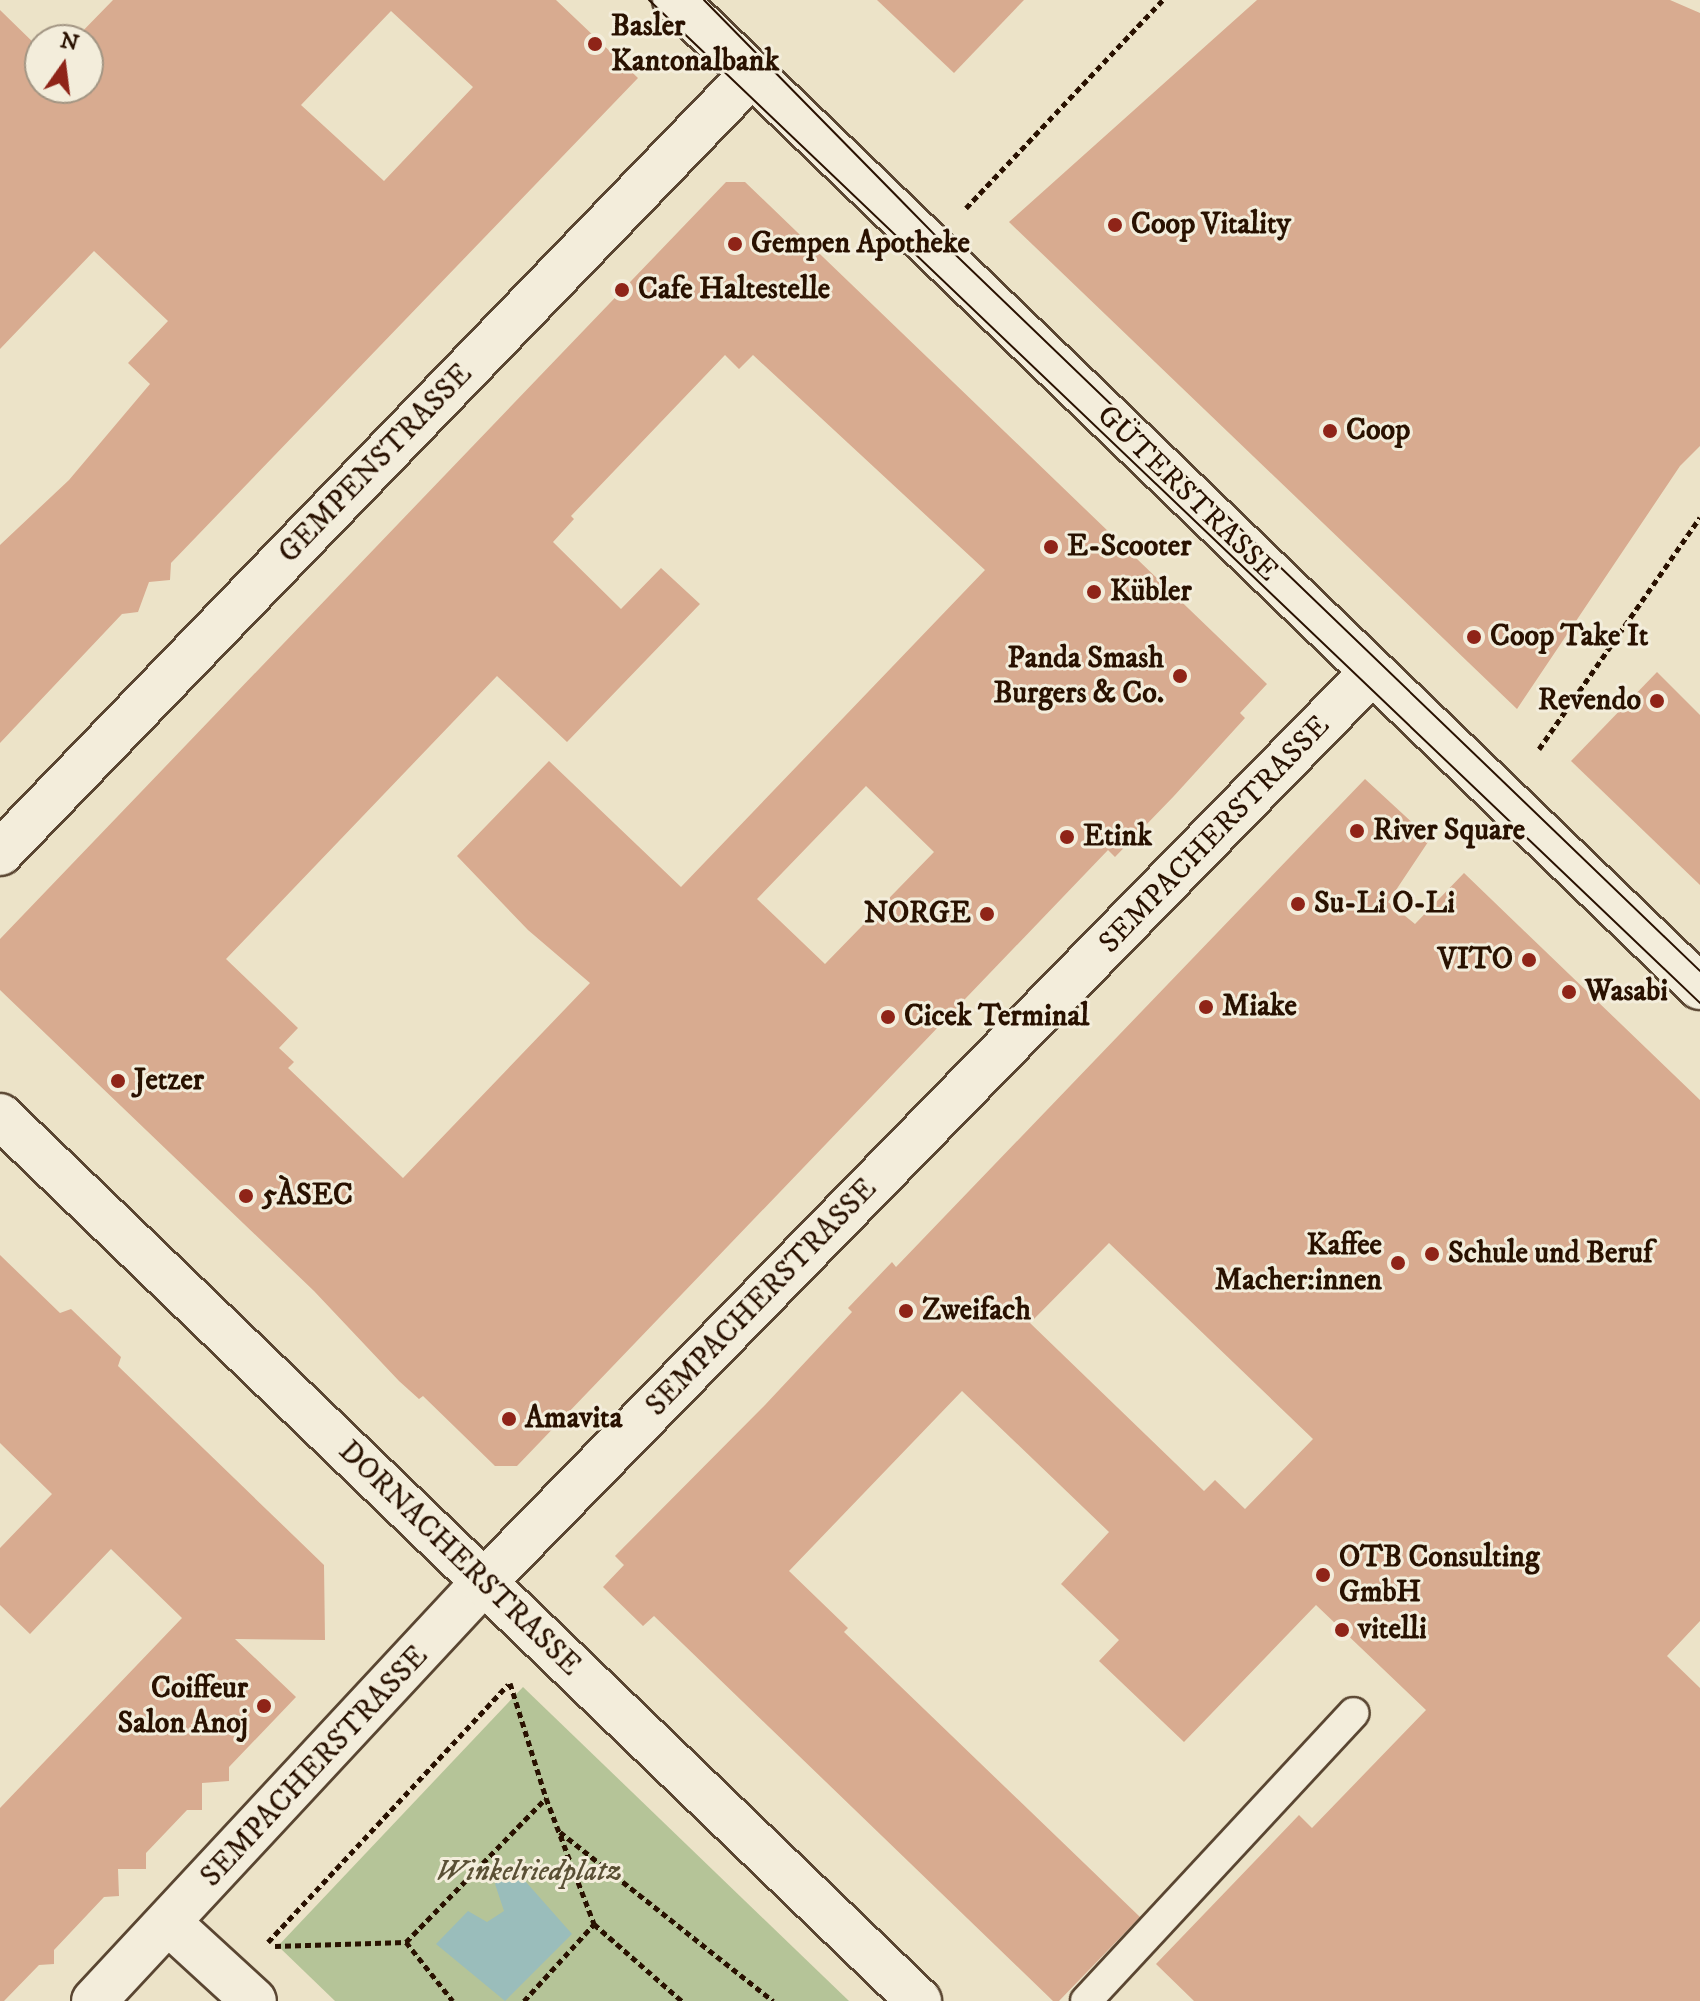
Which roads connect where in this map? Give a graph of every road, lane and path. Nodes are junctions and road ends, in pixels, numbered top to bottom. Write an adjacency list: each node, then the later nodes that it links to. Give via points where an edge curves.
1 (675, 0): 3 (street, GÜTERSTRASSE)
2 (1163, 0): 4 (path, via 972,203)
3 (752, 74): 4 (street, GÜTERSTRASSE); 8 (street, GEMPENSTRASSE)
4 (927, 243): 6 (street, GÜTERSTRASSE)
5 (1700, 517): 7 (path)
6 (1372, 672): 9 (street, GÜTERSTRASSE); 11 (street, SEMPACHERSTRASSE)
7 (1539, 749)
8 (0, 853)
9 (1700, 987)
10 (0, 1116): 11 (street, DORNACHERSTRASSE)
11 (483, 1583): 12 (street, DORNACHERSTRASSE); 17 (street, SEMPACHERSTRASSE)
12 (548, 1645): 13 (path); 27 (street, DORNACHERSTRASSE)
13 (508, 1685): 15 (path); 20 (path)
14 (1354, 1713): 28 (lane)
15 (546, 1798): 16 (path); 19 (path)
16 (559, 1831): 18 (path); 26 (path)
17 (169, 1923): 21 (street); 22 (street, SEMPACHERSTRASSE)
18 (594, 1924): 24 (path); 25 (path)
19 (406, 1942): 20 (path); 23 (path)
20 (266, 1944): 21 (path)
21 (245, 1992)
22 (94, 2001)
23 (453, 2001)
24 (524, 2001)
25 (682, 2001)
26 (773, 2001)
27 (919, 2001)
28 (1086, 2001)

